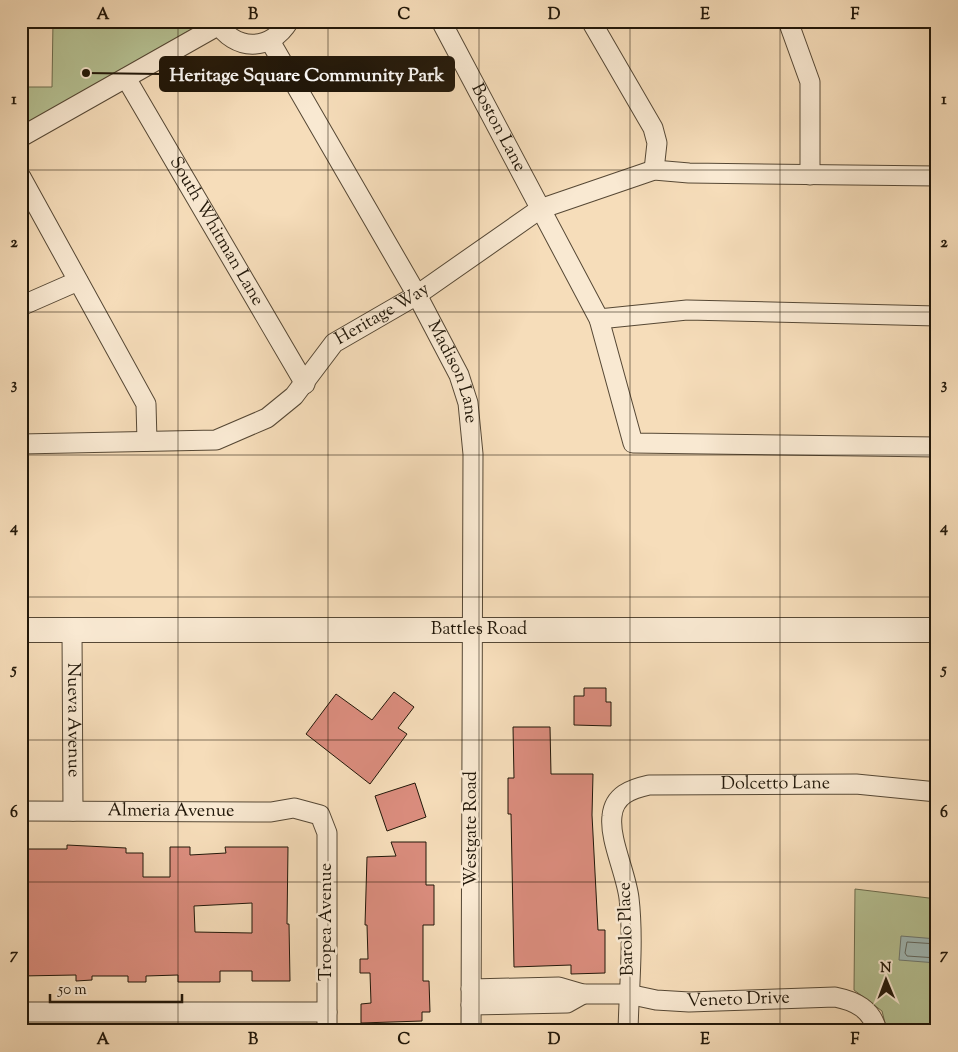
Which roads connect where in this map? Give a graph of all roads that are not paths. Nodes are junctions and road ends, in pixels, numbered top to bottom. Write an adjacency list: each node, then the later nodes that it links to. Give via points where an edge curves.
1 (289, 21): 6 (street)
2 (441, 21): 13 (street, Boston Lane)
3 (591, 21): 9 (street, via 653,128 657,143)
4 (788, 21): 10 (street, via 810,82)
5 (217, 23): 6 (street, via 232,39 244,44); 7 (street)
6 (270, 41): 15 (street, Madison Lane)
7 (126, 78): 8 (street); 19 (street, South Whitman Lane)
8 (21, 137)
9 (654, 170): 10 (street, Heritage Way); 13 (street, Heritage Way)
10 (810, 175): 11 (street, Heritage Way)
11 (937, 176)
12 (21, 177): 14 (street)
13 (540, 209): 15 (street, Heritage Way); 18 (street, Boston Lane)
14 (78, 282): 16 (street); 20 (street, via 146,404)
15 (417, 295): 19 (street, Heritage Way, via 334,343); 23 (street, Madison Lane, via 459,375 468,403 473,454)
16 (21, 306)
17 (937, 316): 18 (street, via 687,310)
18 (599, 319): 22 (street, Boston Lane, via 633,443)
19 (305, 384): 20 (street, Heritage Way, via 267,418 216,440)
20 (147, 442): 21 (street, Heritage Way)
21 (21, 444)
22 (937, 447)
23 (472, 628): 25 (street, Battles Road); 26 (street, Battles Road); 33 (street, Westgate Road)
24 (21, 630): 25 (street, Battles Road)
25 (72, 630): 30 (street, Nueva Avenue)
26 (937, 630)
27 (937, 792): 28 (street, Dolcetto Lane, via 856,784 649,785 624,793)
28 (617, 800): 32 (street, Barolo Place, via 612,823 626,874 629,899)
29 (21, 811): 30 (street, Almeria Avenue)
30 (73, 811): 31 (street, Almeria Avenue, via 270,812 294,808)
31 (320, 815): 35 (street, Tropea Avenue, via 327,833)
32 (628, 994): 33 (street, Veneto Drive, via 583,994 559,988); 37 (street, Barolo Place); 38 (street, Veneto Drive, via 689,1002 834,997 863,1007 871,1015)
33 (471, 997): 36 (street, Westgate Road)
34 (21, 1012): 35 (street)
35 (327, 1021)
36 (471, 1031)
37 (628, 1031)
38 (877, 1031)

